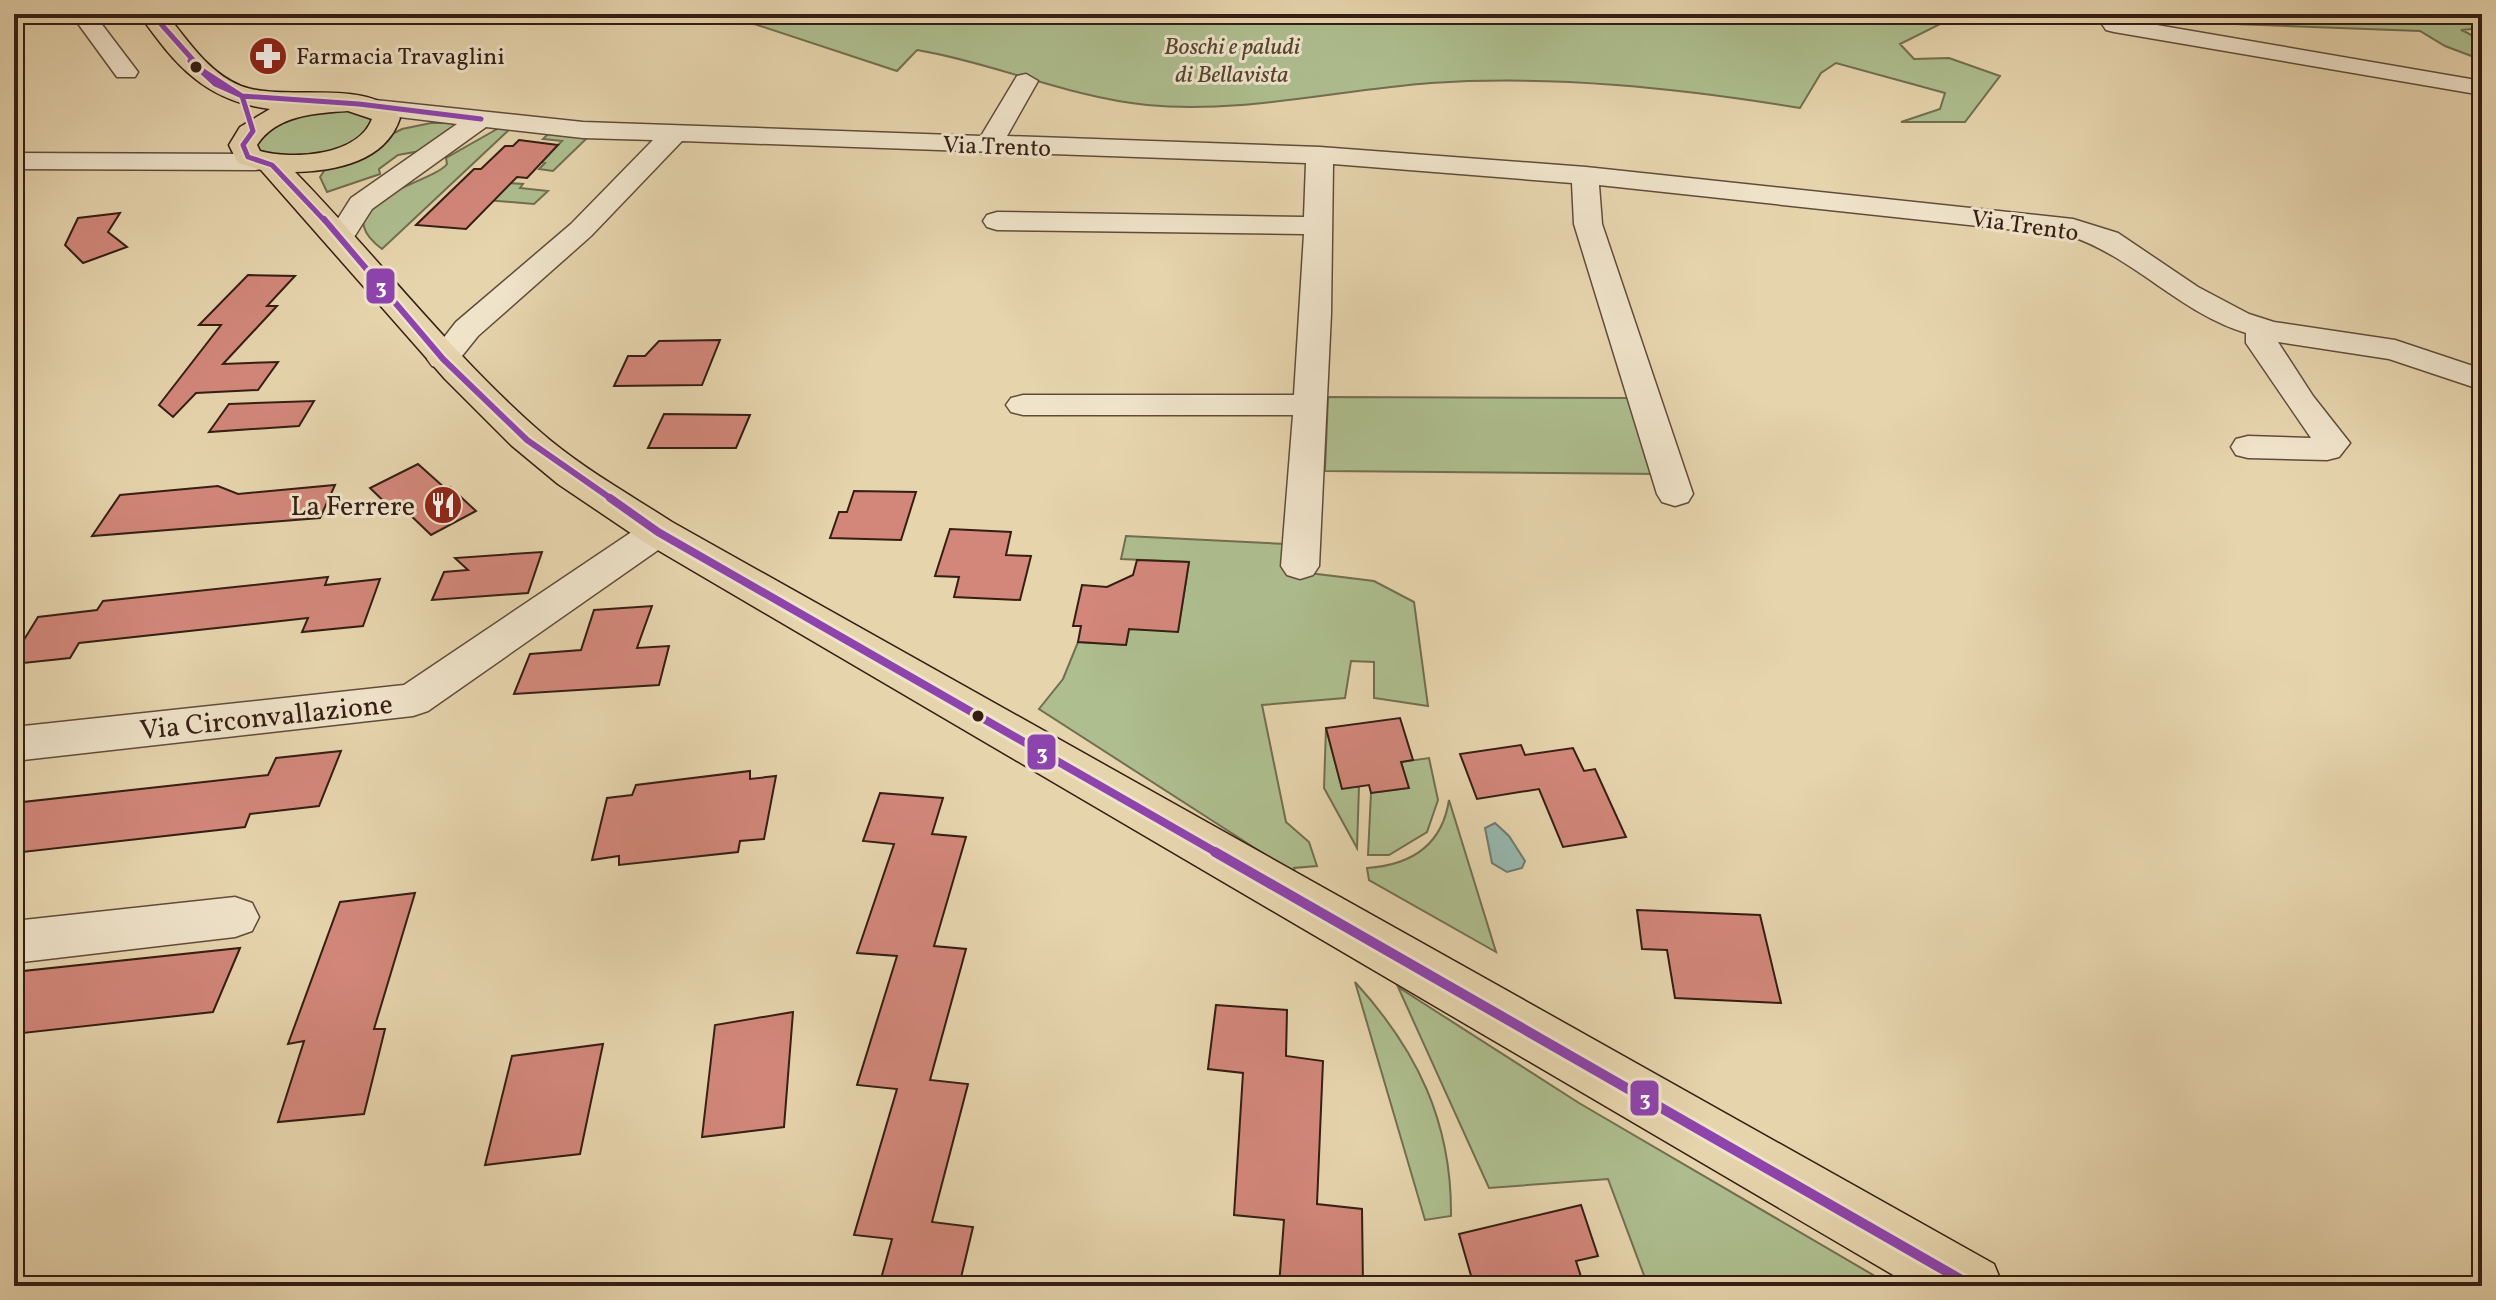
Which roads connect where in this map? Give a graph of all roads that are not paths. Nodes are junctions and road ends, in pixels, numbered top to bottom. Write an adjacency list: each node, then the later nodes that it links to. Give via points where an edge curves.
1 (82, 14): 4 (street)
2 (152, 14): 7 (main road, via 192,64 215,84)
3 (2106, 14): 6 (street, via 2114,25)
4 (126, 72)
5 (1026, 81): 12 (street)
6 (2482, 88)
7 (242, 96): 8 (main road); 10 (main road)
8 (369, 114): 9 (street, Via Trento, via 413,121); 10 (main road, via 296,110); 14 (main road, via 363,146)
9 (481, 119): 11 (street, Via Trento); 22 (street, via 361,204)
10 (253, 131): 16 (street, via 170,155); 17 (main road, via 243,152)
11 (674, 134): 12 (street, Via Trento); 24 (street, via 581,230 467,329)
12 (988, 146): 13 (street, Via Trento)
13 (1320, 155): 18 (street, Via Trento); 21 (street)
14 (331, 159): 17 (main road); 19 (main road, via 307,180)
15 (14, 161): 16 (street)
16 (92, 162): 17 (street)
17 (264, 163): 19 (main road)
18 (1586, 175): 23 (street, Via Trento, via 2073,228 2108,239 2187,293); 29 (street, via 1588,224)
19 (308, 201): 22 (main road)
20 (997, 221): 21 (street)
21 (1318, 226): 27 (street)
22 (339, 239): 24 (main road)
23 (2261, 328): 25 (street, Via Trento, via 2395,350); 28 (street, via 2262,343 2333,443 2327,449)
24 (443, 359): 30 (main road, via 527,440)
25 (2482, 380)
26 (1023, 405): 27 (street)
27 (1311, 405): 31 (street)
28 (2248, 447)
29 (1675, 494)
30 (658, 532): 32 (street, Via Circonvallazione, via 413,700); 35 (main road)
31 (1300, 566)
32 (14, 744)
33 (235, 917): 34 (street)
34 (14, 942)
35 (1972, 1286)

